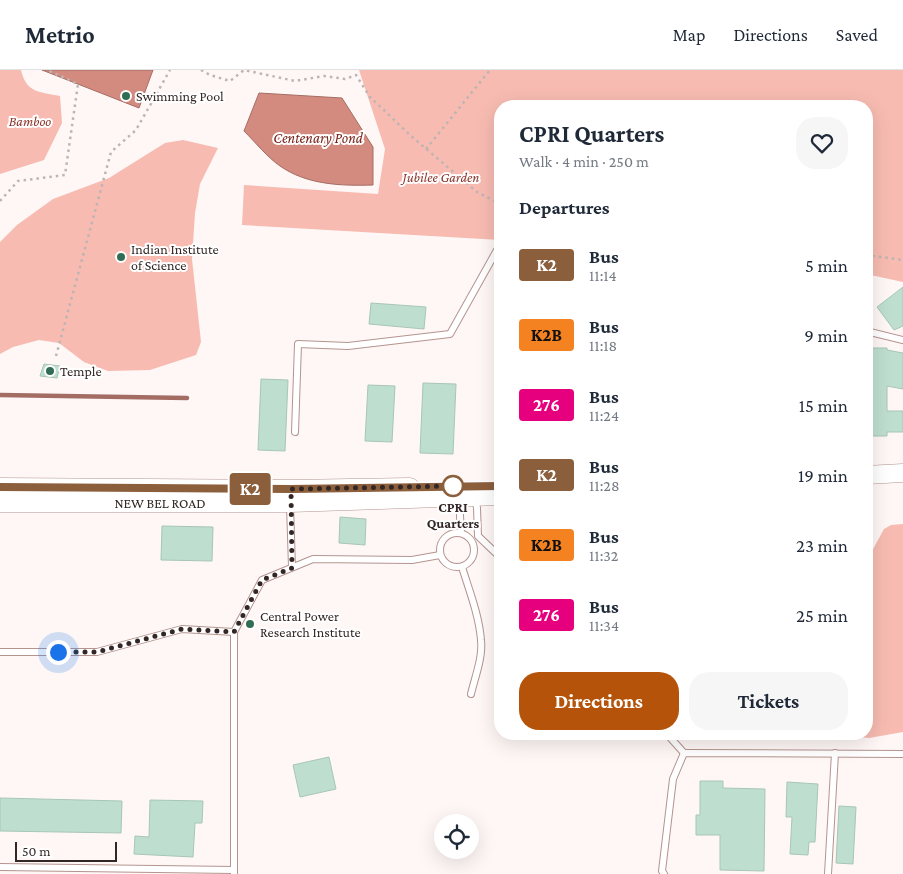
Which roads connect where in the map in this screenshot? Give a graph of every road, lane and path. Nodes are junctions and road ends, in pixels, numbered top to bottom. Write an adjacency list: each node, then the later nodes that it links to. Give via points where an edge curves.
1 (46, 70): 7 (path, via 78,84 64,175 18,181)
2 (170, 70): 14 (path, via 136,130 111,152)
3 (201, 70): 4 (path, via 230,81)
4 (244, 70): 6 (path, via 294,81 324,76 345,79 356,75 366,92)
5 (490, 70): 6 (path)
6 (426, 149): 8 (path, via 477,192)
7 (0, 201)
8 (494, 201)
9 (494, 255): 15 (lane, via 450,334 348,346 298,344)
10 (873, 256): 11 (path)
11 (903, 260)
12 (873, 332): 13 (lane)
13 (903, 340)
14 (56, 356)
15 (296, 432)
16 (903, 473): 17 (main road)
17 (873, 475)
18 (903, 484): 19 (main road)
19 (873, 485)
20 (494, 486): 22 (main road, NEW BEL ROAD)
21 (0, 487): 22 (main road)
22 (290, 496): 23 (main road, NEW BEL ROAD); 25 (main road, NEW BEL ROAD); 30 (lane)
23 (467, 496): 24 (main road, NEW BEL ROAD); 26 (lane); 27 (lane, via 477,508 478,536)
24 (494, 496)
25 (0, 503)
26 (461, 532): 28 (lane, via 444,538); 29 (lane, via 470,538 474,549 471,560)
27 (494, 551)
28 (440, 555): 29 (lane, via 451,566); 30 (lane, via 412,560 313,559)
29 (462, 567): 33 (lane, via 481,640)
30 (292, 568): 31 (lane, via 262,580)
31 (234, 632): 32 (lane, via 182,629 97,652); 40 (lane)
32 (0, 652)
33 (471, 694)
34 (672, 740): 35 (lane)
35 (684, 753): 36 (lane); 41 (lane, via 673,780)
36 (835, 754): 37 (lane); 42 (lane)
37 (903, 754)
38 (0, 867): 39 (lane)
39 (48, 871): 40 (lane)
40 (234, 872)
41 (664, 874)
42 (828, 874)

